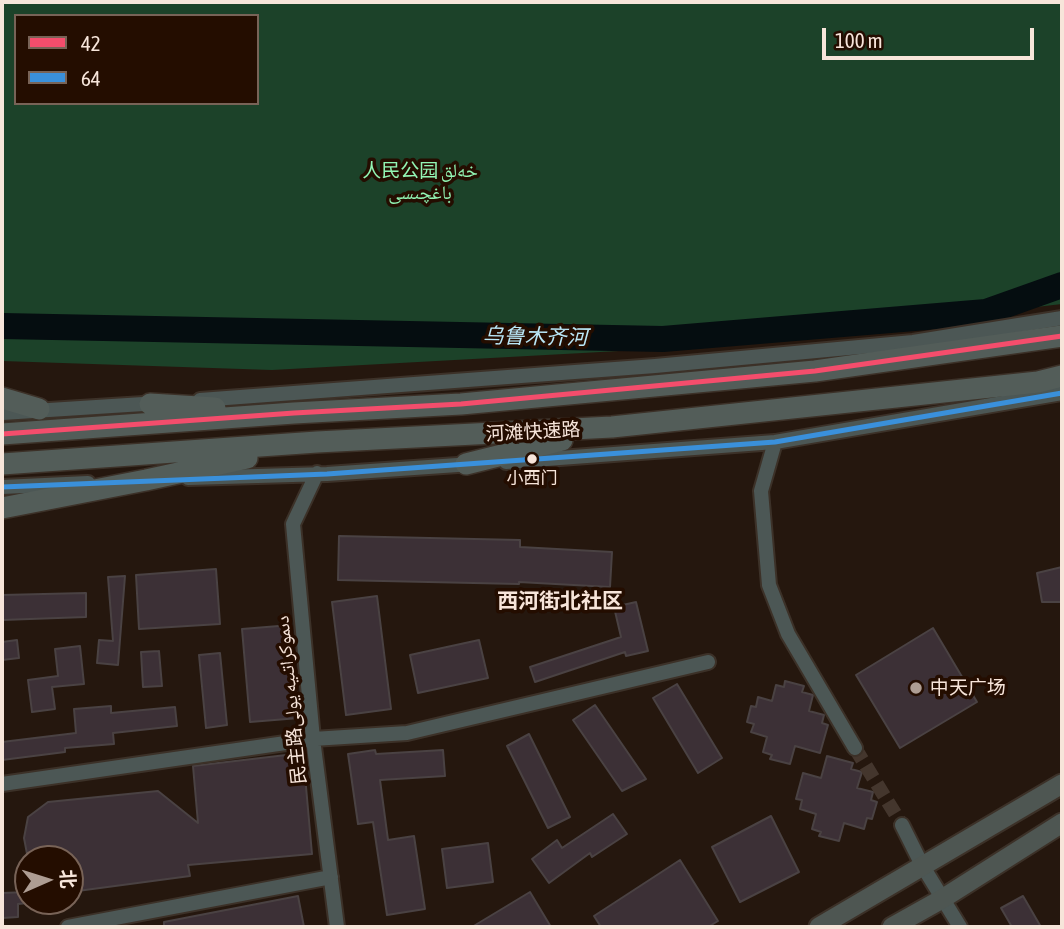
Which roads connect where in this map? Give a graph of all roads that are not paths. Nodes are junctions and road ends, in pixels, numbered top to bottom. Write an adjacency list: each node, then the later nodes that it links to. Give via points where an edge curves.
1 (1062, 318): 7 (street, via 913,342)
2 (1062, 337): 10 (highway, 河滩快速路, via 815,371 461,404)
3 (1062, 376): 4 (highway, 河滩快速路)
4 (926, 394): 5 (highway); 11 (highway, 河滩快速路)
5 (1053, 394): 14 (street)
6 (2, 398): 8 (highway)
7 (150, 404): 8 (street); 10 (highway)
8 (39, 409): 9 (street)
9 (2, 413)
10 (294, 413): 12 (highway, 河滩快速路)
11 (612, 427): 13 (highway, 河滩快速路); 16 (highway)
12 (2, 434)
13 (317, 442): 15 (highway, 河滩快速路); 18 (highway)
14 (775, 442): 16 (street); 23 (street, via 761,491 769,585 788,634)
15 (2, 464)
16 (466, 464): 17 (street)
17 (317, 473): 18 (street); 22 (street, 民主路دىموكراتىيە يولى, via 293,524)
18 (146, 480): 19 (street); 20 (highway)
19 (2, 487)
20 (2, 508)
21 (708, 662): 22 (street, via 407,733)
22 (313, 739): 24 (street); 29 (street, 民主路دىموكراتىيە يولى)
23 (855, 748)
24 (2, 784)
25 (1062, 784): 28 (main road)
26 (1062, 823): 30 (main road)
27 (902, 825): 28 (street)
28 (922, 865): 30 (street); 33 (main road)
29 (331, 877): 31 (street); 32 (street, 民主路دىموكراتىيە يولى)
30 (942, 899): 34 (main road); 35 (street)
31 (68, 927)
32 (337, 927)
33 (819, 927)
34 (892, 927)
35 (960, 927)

